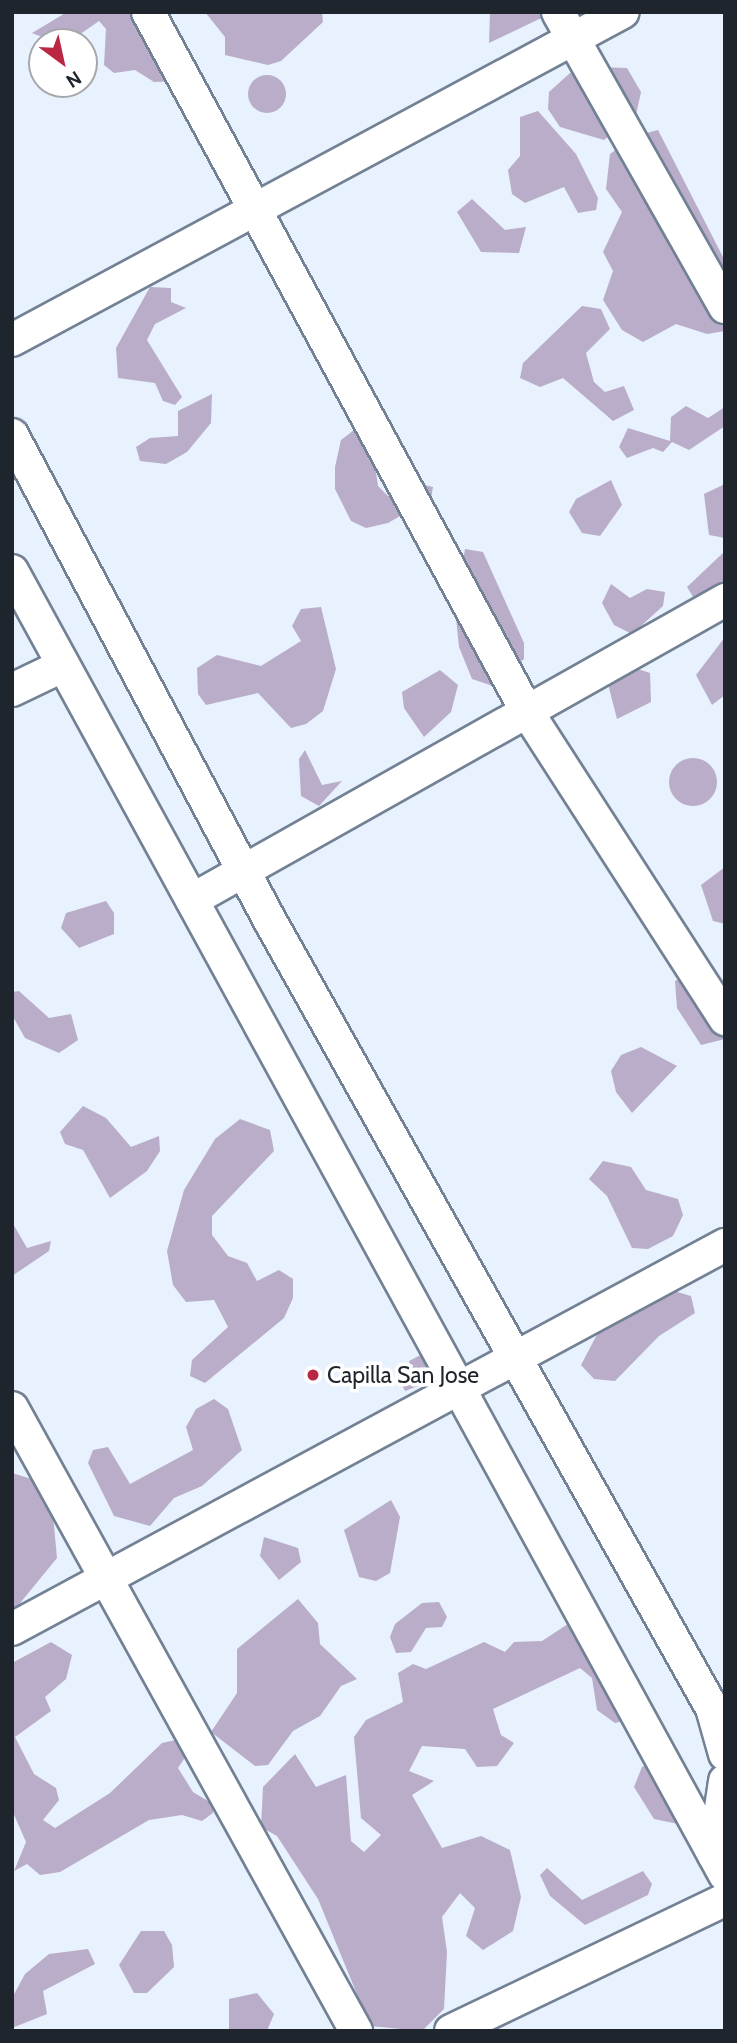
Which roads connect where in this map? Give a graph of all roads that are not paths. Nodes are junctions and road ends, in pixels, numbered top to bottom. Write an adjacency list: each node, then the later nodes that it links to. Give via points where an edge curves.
1 (148, 12): 4 (street)
2 (622, 12): 3 (street)
3 (565, 26): 4 (street); 5 (street)
4 (249, 209): 6 (street); 12 (street)
5 (725, 307)
6 (12, 340)
7 (12, 435): 13 (street)
8 (12, 571): 10 (street)
9 (725, 600): 12 (street)
10 (62, 666): 11 (street); 14 (street)
11 (12, 690)
12 (526, 710): 13 (street); 15 (street)
13 (246, 871): 14 (street); 17 (street)
14 (192, 900): 18 (street)
15 (725, 1019)
16 (725, 1245): 17 (street)
17 (520, 1358): 18 (street); 22 (street, via 712,1708)
18 (457, 1395): 20 (street); 24 (street)
19 (12, 1408): 20 (street)
20 (104, 1579): 21 (street); 26 (street)
21 (12, 1629)
22 (725, 1754)
23 (725, 1781): 24 (street)
24 (719, 1865)
25 (725, 1900): 27 (street)
26 (356, 2031)
27 (451, 2031)

